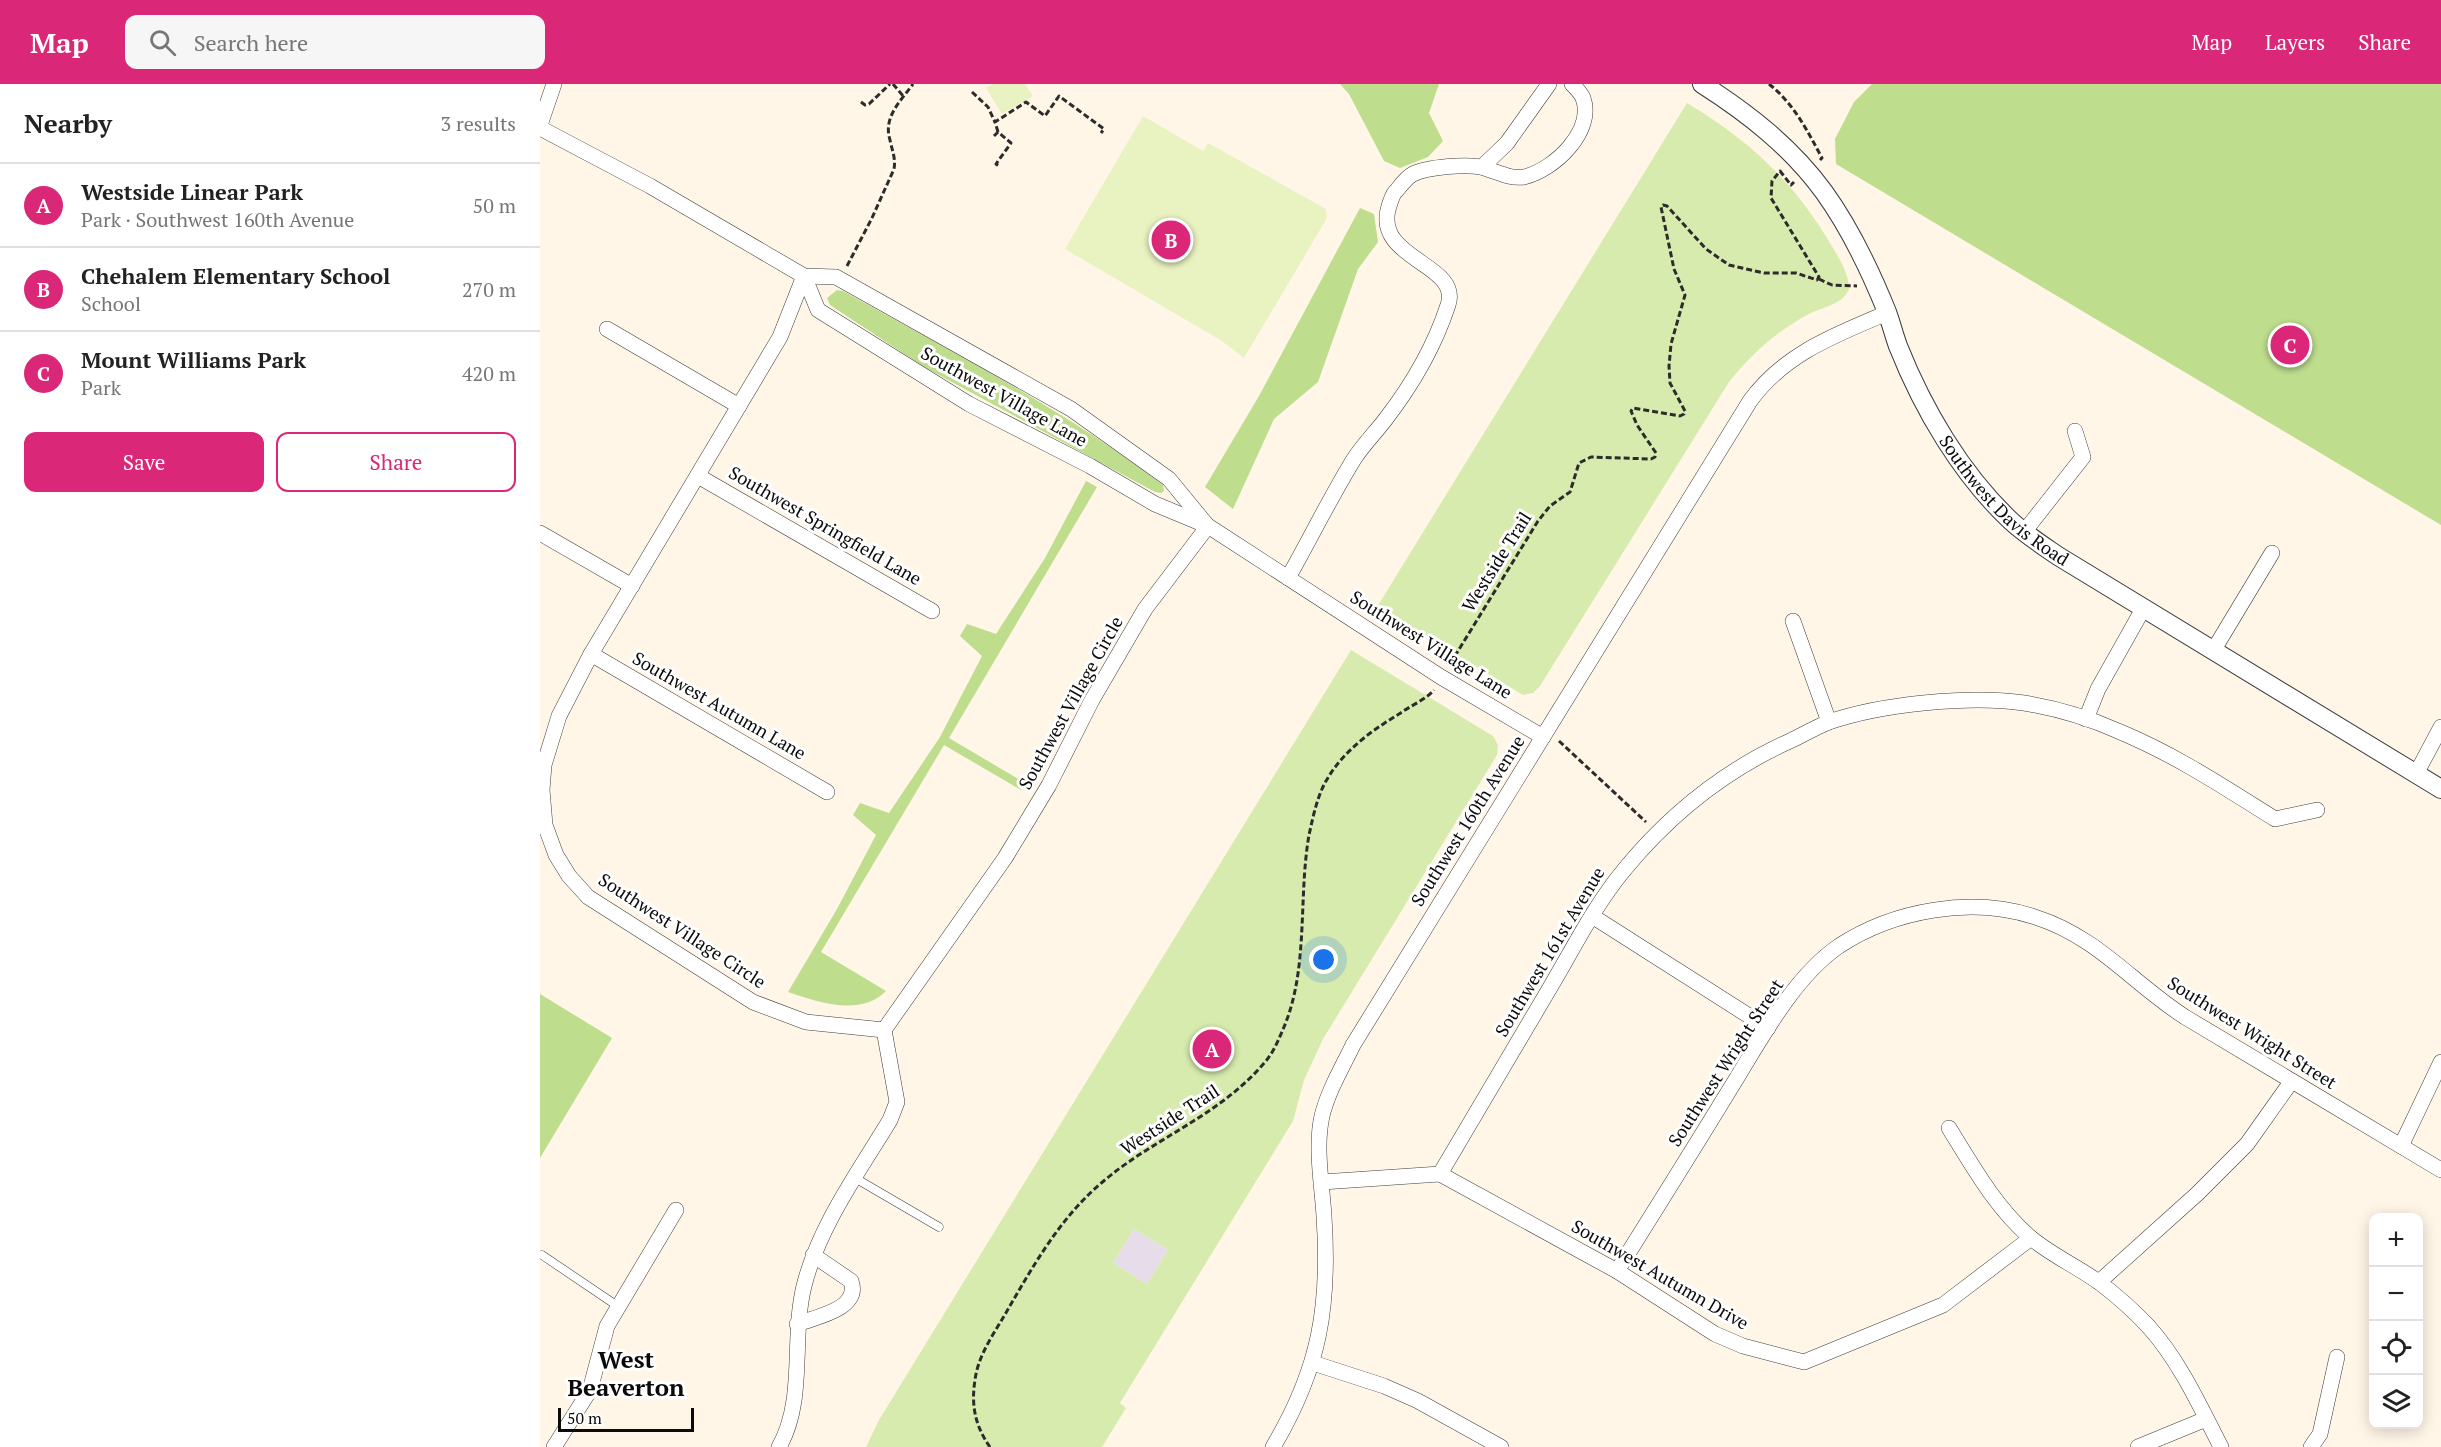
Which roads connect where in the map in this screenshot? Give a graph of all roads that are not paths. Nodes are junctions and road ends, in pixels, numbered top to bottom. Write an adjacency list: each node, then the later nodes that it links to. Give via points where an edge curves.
1 (554, 84): 5 (street)
2 (1549, 84): 6 (street, via 1507,143)
3 (1572, 84): 6 (street, via 1583,96 1586,111 1583,127 1570,146 1542,170 1522,177 1504,176)
4 (1702, 84): 8 (street, Southwest Davis Road, via 1756,121 1808,171 1842,220)
5 (540, 127): 7 (street, Southwest Village Lane)
6 (1482, 167): 17 (street, via 1445,166 1413,174 1394,192 1386,217 1393,241 1443,280 1450,299 1420,372 1355,458)
7 (804, 276): 10 (street, Southwest Village Circle, via 780,337); 13 (street, Southwest Village Lane, via 818,309 969,404 1155,504); 13 (street, Southwest Village Lane, via 836,277 1071,409 1169,479)
8 (1887, 313): 14 (street, Southwest Davis Road, via 1923,400 1949,444 1996,506); 27 (street, Southwest 160th Avenue, via 1806,350 1770,376 1758,390)
9 (607, 329): 10 (street)
10 (739, 406): 12 (street, Southwest Village Circle)
11 (2075, 430): 14 (street, via 2082,457)
12 (698, 476): 18 (street, Southwest Village Circle); 20 (street, Southwest Springfield Lane)
13 (1208, 526): 17 (street, Southwest Village Lane); 35 (street, Southwest Village Circle, via 1145,609 1005,858)
14 (2024, 532): 19 (street, Southwest Davis Road)
15 (540, 533): 18 (street)
16 (2272, 553): 22 (street)
17 (1288, 578): 27 (street, Southwest Village Lane, via 1442,677)
18 (632, 586): 23 (street, Southwest Village Circle)
19 (2143, 609): 22 (street, Southwest Davis Road); 24 (street, via 2097,688)
20 (932, 611)
21 (1793, 621): 25 (street)
22 (2213, 651): 29 (street, Southwest Davis Road)
23 (591, 654): 28 (street, Southwest Village Circle); 31 (street, Southwest Autumn Lane)
24 (2086, 719): 25 (street, Southwest 161st Avenue, via 2024,703 1985,701 1879,710); 32 (street, Southwest 161st Avenue, via 2184,762 2275,819)
25 (1829, 722): 33 (street, Southwest 161st Avenue, via 1722,777 1684,806 1656,832)
26 (2441, 727): 29 (street)
27 (1546, 732): 43 (street, Southwest 160th Avenue, via 1353,1045 1325,1107 1320,1129)
28 (545, 744): 35 (street, Southwest Village Circle, via 542,790 549,841 569,876 588,897 753,1002 806,1022)
29 (2416, 774): 30 (street, Southwest Davis Road)
30 (2441, 789)
31 (827, 792)
32 (2317, 810)
33 (1592, 916): 34 (street); 41 (street, Southwest 161st Avenue)
34 (1768, 1028): 37 (street, Southwest Wright Street, via 1817,966 1859,935 1888,922 1942,909 2004,909 2035,916 2090,942 2165,1004); 49 (street, Southwest Wright Street)
35 (884, 1030): 42 (street, via 897,1102)
36 (2441, 1062): 39 (street)
37 (2291, 1082): 39 (street, Southwest Wright Street); 50 (street, via 2247,1144)
38 (1949, 1128): 46 (street, via 1986,1188)
39 (2401, 1146): 40 (street, Southwest Wright Street)
40 (2441, 1170)
41 (1440, 1174): 43 (street); 49 (street, Southwest Autumn Drive)
42 (855, 1178): 45 (lane); 48 (street)
43 (1322, 1182): 54 (street, Southwest 160th Avenue, via 1327,1280)
44 (676, 1210): 51 (street)
45 (939, 1227)
46 (2031, 1238): 49 (street, Southwest Autumn Drive, via 1943,1305 1804,1362 1743,1346 1715,1334); 50 (street)
47 (542, 1255): 51 (lane)
48 (813, 1255): 52 (street); 52 (street, via 851,1281 851,1296 840,1308)
49 (1617, 1271)
50 (2099, 1282): 55 (street, via 2149,1328 2173,1359)
51 (619, 1307): 56 (street, via 608,1326 590,1390)
52 (797, 1324): 57 (street, via 794,1407)
53 (2337, 1357): 62 (street, via 2320,1434)
54 (1313, 1363): 58 (street, Southwest 160th Avenue, via 1288,1423); 59 (street, via 1418,1401)
55 (2206, 1419): 60 (street); 61 (street)
56 (554, 1447)
57 (778, 1447)
58 (1273, 1447)
59 (1501, 1447)
60 (2138, 1447)
61 (2221, 1447)
62 (2311, 1447)

